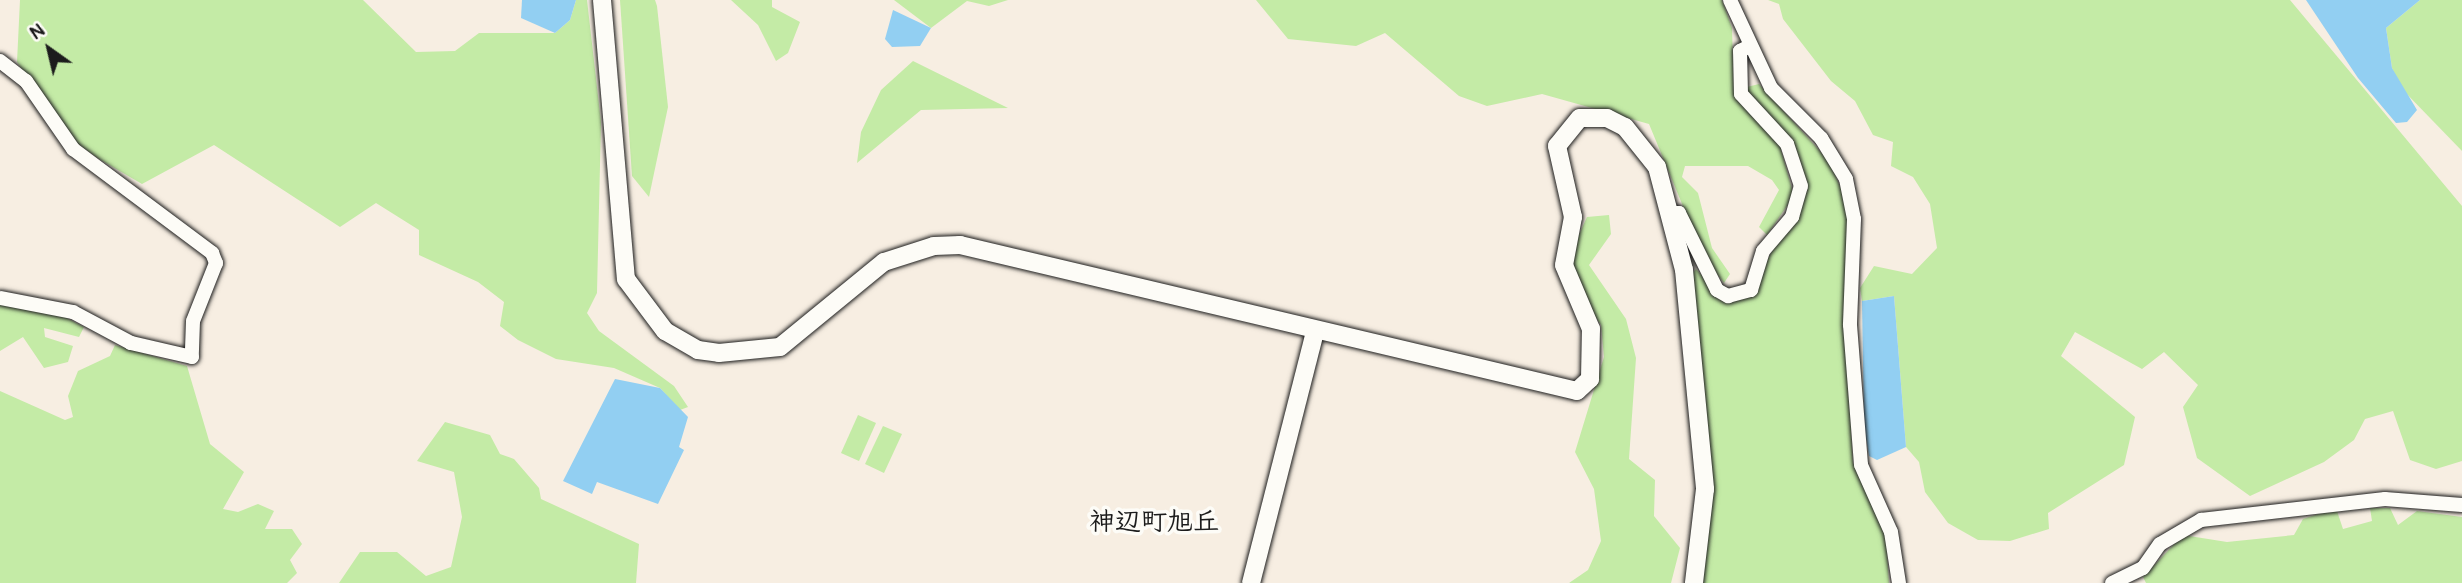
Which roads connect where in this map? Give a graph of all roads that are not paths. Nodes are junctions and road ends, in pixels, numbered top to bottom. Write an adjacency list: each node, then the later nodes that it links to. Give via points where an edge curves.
1 (602, 0): 7 (street, via 626,279 652,319 683,344 740,354 780,346 884,262 933,246 960,245)
2 (1730, 0): 3 (street)
3 (1750, 46): 5 (street, via 1740,51 1741,93 1787,144 1801,186 1792,217 1763,251 1751,290 1728,296 1717,290 1679,213); 11 (street, via 1771,88 1821,138 1846,178 1854,219 1850,325 1861,465 1891,532)
4 (0, 61): 6 (street, via 26,82 73,149 212,253 216,263 193,321 192,357 131,343 73,312)
5 (1670, 213): 7 (street, via 1650,152 1625,127 1607,118 1580,118 1560,135 1558,156 1573,217 1564,265 1589,318 1593,361 1590,379 1577,391); 10 (street, via 1684,270 1704,489)
6 (0, 298)
7 (1315, 331): 9 (street)
8 (2462, 505): 12 (street, via 2385,499 2202,520 2160,544 2143,568)
9 (1251, 583)
10 (1694, 583)
11 (1899, 583)
12 (2112, 583)

